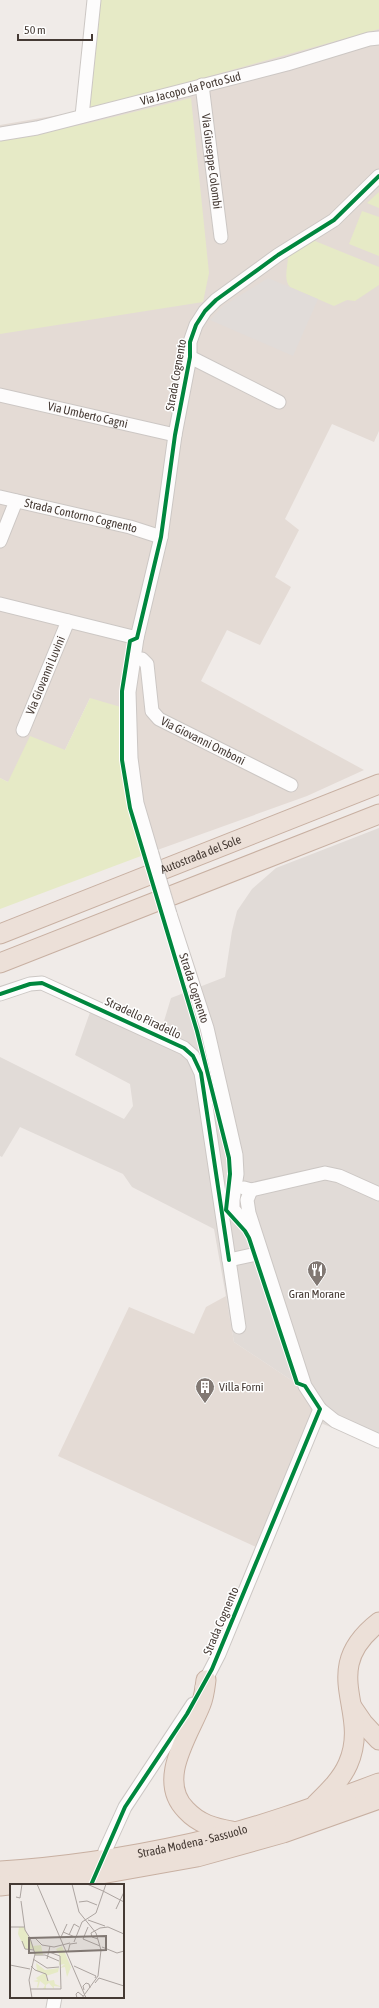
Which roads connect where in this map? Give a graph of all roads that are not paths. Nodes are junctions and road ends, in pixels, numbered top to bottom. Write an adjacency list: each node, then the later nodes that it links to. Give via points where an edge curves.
1 (94, 0): 4 (street)
2 (379, 38): 3 (street, Via Jacopo da Porto Sud)
3 (202, 85): 4 (street, Via Jacopo da Porto Sud); 7 (street, Via Giuseppe Colombi)
4 (82, 116): 5 (street, Via Jacopo da Porto Sud, via 37,128)
5 (0, 134)
6 (379, 176): 8 (street, Strada Cognento, via 334,220 278,255 216,300 196,325 190,342)
7 (221, 237)
8 (190, 357): 10 (street, Strada Cognento); 11 (street, Strada Cognento)
9 (0, 395): 11 (street, Via Umberto Cagni)
10 (279, 402)
11 (175, 435): 14 (street, Strada Cognento)
12 (0, 497): 13 (street, Strada Contorno Cognento)
13 (16, 501): 14 (street, Strada Contorno Cognento, via 130,527); 15 (street)
14 (161, 537): 18 (street, Strada Cognento)
15 (0, 541)
16 (0, 604): 17 (street, Via Giovanni Luvini)
17 (68, 621): 18 (street, Via Giovanni Luvini); 20 (street, Via Giovanni Luvini)
18 (132, 637): 19 (street, Strada Cognento)
19 (134, 659): 22 (street, Via Giovanni Omboni, via 142,659 147,664 152,711 159,719); 27 (street, Strada Cognento, bridge, via 129,692 131,758 137,803 207,1028 234,1148)
20 (23, 730)
21 (379, 784): 24 (highway, Autostrada del Sole)
22 (291, 785)
23 (379, 814): 25 (highway)
24 (0, 934)
25 (0, 964)
26 (0, 994): 31 (street, Stradello Piradello, via 30,984 42,983 184,1048 193,1056 200,1073)
27 (237, 1174): 28 (street, Strada Cognento, via 242,1186); 30 (street, Strada Cognento, via 232,1200 233,1209 248,1227)
28 (248, 1190): 29 (street, via 325,1173 339,1176); 30 (street, Strada Cognento, via 248,1206)
29 (379, 1194)
30 (259, 1248): 31 (street); 33 (street, Strada Cognento, via 305,1386)
31 (229, 1260): 32 (street)
32 (239, 1327)
33 (320, 1409): 34 (street, via 335,1421); 36 (street, Strada Cognento)
34 (379, 1441)
35 (379, 1622): 37 (highway, via 364,1635 355,1648 348,1666 346,1681)
36 (206, 1680): 42 (highway, via 202,1702 176,1765 174,1790 182,1806 191,1816 213,1828); 43 (street, Strada Cognento, via 187,1714 124,1807)
37 (351, 1705): 38 (highway); 41 (highway, via 355,1735 349,1763 342,1777)
38 (379, 1740)
39 (379, 1783): 41 (highway, Strada Modena - Sassuolo)
40 (379, 1799): 45 (highway, Strada Modena - Sassuolo, via 288,1831 197,1857 96,1875)
41 (312, 1808): 42 (highway, Strada Modena - Sassuolo)
42 (234, 1831): 44 (highway, Strada Modena - Sassuolo, via 192,1843 89,1861)
43 (105, 1851)
44 (0, 1872)
45 (17, 1884)
46 (10, 1885): 47 (highway, Strada Modena - Sassuolo)
47 (0, 1886)
48 (55, 1998): 49 (street)
49 (53, 2008)

